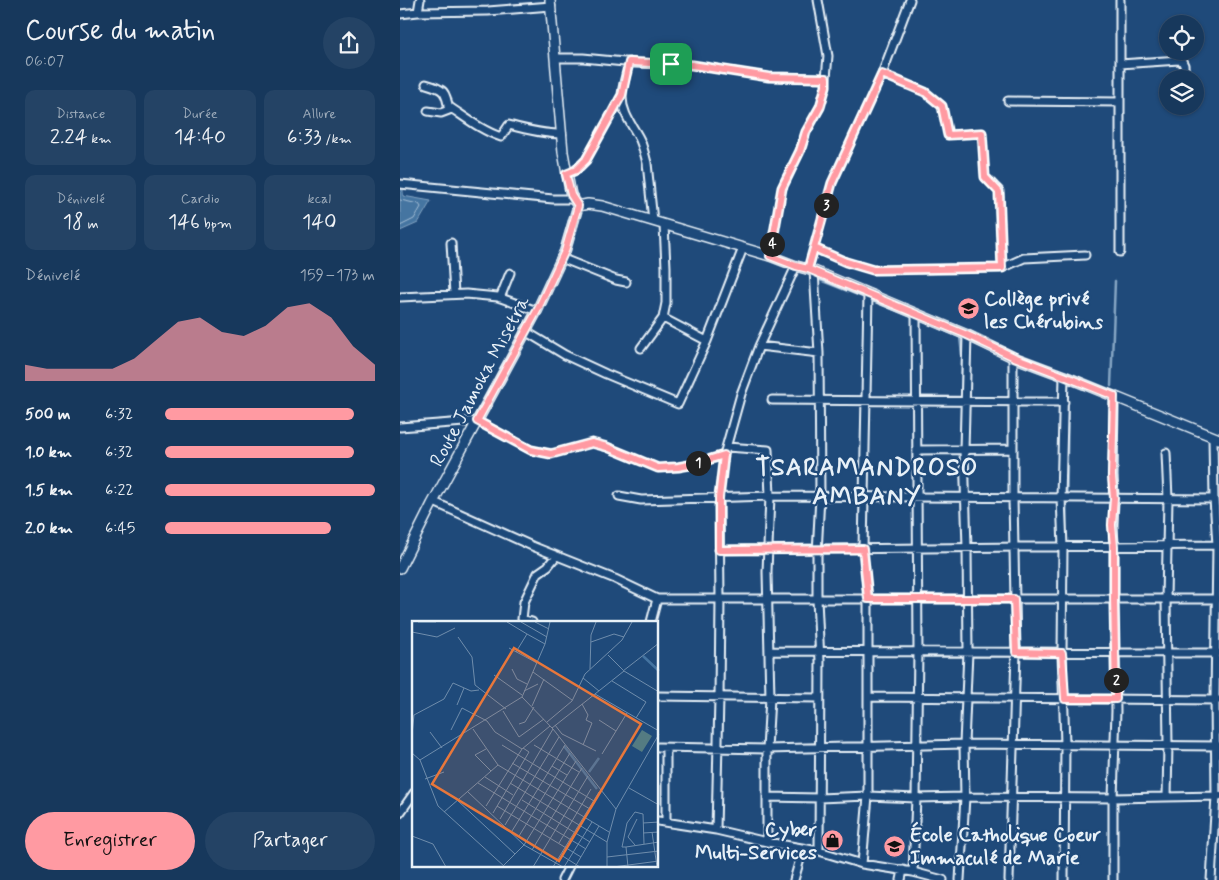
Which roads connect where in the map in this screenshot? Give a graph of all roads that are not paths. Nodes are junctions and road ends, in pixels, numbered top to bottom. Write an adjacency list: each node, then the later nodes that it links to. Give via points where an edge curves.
1 (420, 0): 6 (street)
2 (818, 0): 13 (street, via 828,56)
3 (910, 0): 12 (street)
4 (1120, 0): 10 (street)
5 (551, 3): 6 (street, via 488,11); 8 (street)
6 (418, 12): 7 (street)
7 (400, 14)
8 (556, 58): 9 (street); 20 (street)
9 (629, 62): 13 (street, via 692,65 769,77); 15 (street)
10 (1120, 64): 11 (street, via 1179,60); 17 (street)
11 (1184, 70)
12 (882, 74): 28 (street, via 832,183); 34 (street, via 925,92 942,106 948,135 982,133 985,177 999,192)
13 (826, 78): 31 (street, via 820,107 782,188)
14 (426, 84): 18 (street, via 440,88)
15 (622, 95): 21 (street, via 586,160); 24 (street, via 625,113 647,163)
16 (1008, 101): 17 (street)
17 (1120, 102): 29 (street)
18 (448, 106): 19 (street, via 449,110); 20 (street, via 501,137 509,125 535,132)
19 (428, 111)
20 (562, 134): 21 (street)
21 (566, 174): 23 (street)
22 (400, 184): 23 (street)
23 (576, 202): 24 (street); 32 (street, Route Jamoka Misetra)
24 (652, 221): 25 (street)
25 (664, 225): 27 (street); 44 (street, via 666,303)
26 (451, 243): 38 (street)
27 (743, 248): 31 (street); 47 (street)
28 (814, 248): 34 (street, via 873,270); 35 (street)
29 (1120, 252)
30 (1085, 255): 34 (street, via 1024,258)
31 (770, 256): 33 (street)
32 (561, 258): 37 (street); 42 (street, Route Jamoka Misetra)
33 (796, 266): 35 (street); 48 (street)
34 (1002, 268)
35 (811, 270): 39 (street); 50 (street)
36 (510, 272): 41 (street)
37 (626, 282)
38 (454, 294): 40 (street); 41 (street)
39 (868, 294): 43 (street); 56 (street)
40 (400, 297)
41 (500, 298): 42 (street)
42 (537, 311): 45 (street, Route Jamoka Misetra)
43 (916, 314): 46 (street); 57 (street)
44 (663, 318): 47 (street); 49 (street)
45 (526, 331): 47 (street, via 606,374 678,404); 61 (street, Route Jamoka Misetra)
46 (967, 335): 51 (street); 58 (street)
47 (707, 341)
48 (759, 346): 50 (street); 64 (street, via 741,394)
49 (641, 348)
50 (818, 353): 55 (street)
51 (1014, 357): 52 (street); 59 (street)
52 (1064, 376): 53 (street); 60 (street)
53 (1114, 396): 63 (street); 79 (street)
54 (772, 400): 55 (street)
55 (819, 401): 56 (street); 72 (street)
56 (866, 401): 57 (street); 73 (street)
57 (916, 401): 58 (street); 66 (street)
58 (965, 402): 59 (street); 67 (street)
59 (1013, 402): 60 (street); 65 (street)
60 (1064, 402): 78 (street)
61 (477, 421): 62 (street); 69 (street, via 531,450 551,454 592,443 658,468 695,464); 82 (street, Route Jamoka Misetra)
62 (400, 427)
63 (1216, 438): 81 (street)
64 (727, 447): 69 (street); 71 (street, via 768,450)
65 (1013, 449): 67 (street); 77 (street)
66 (916, 450): 67 (street); 74 (street)
67 (964, 450): 75 (street)
68 (1166, 453): 80 (street)
69 (724, 455): 76 (street)
70 (619, 496): 76 (street, via 641,500)
71 (770, 496): 72 (street); 76 (street); 92 (street)
72 (820, 496): 73 (street); 93 (street)
73 (864, 497): 74 (street); 90 (street)
74 (917, 497): 75 (street); 88 (street)
75 (965, 497): 77 (street); 89 (street)
76 (719, 498): 91 (street)
77 (1013, 498): 78 (street); 86 (street)
78 (1061, 498): 79 (street); 87 (street)
79 (1114, 498): 80 (street); 84 (street)
80 (1168, 499): 81 (street); 85 (street)
81 (1214, 499): 83 (street)
82 (434, 502): 94 (street); 95 (street, Route Jamoka Misetra)
83 (1217, 545): 85 (street); 107 (street)
84 (1114, 546): 85 (street); 87 (street); 105 (street)
85 (1168, 546): 106 (street)
86 (1014, 547): 87 (street); 89 (street); 103 (street)
87 (1063, 547): 104 (street)
88 (917, 548): 89 (street); 90 (street); 101 (street)
89 (967, 548): 102 (street)
90 (863, 549): 93 (street); 100 (street)
91 (719, 550): 92 (street); 97 (street)
92 (767, 550): 93 (street); 98 (street)
93 (817, 552): 99 (street)
94 (556, 556): 96 (street); 108 (street, via 538,573 524,602 522,619)
95 (400, 568)
96 (657, 599): 97 (street); 109 (street)
97 (720, 599): 98 (street); 122 (street)
98 (768, 599): 99 (street); 110 (street)
99 (817, 599): 100 (street); 111 (street)
100 (868, 599): 101 (street); 112 (street)
101 (918, 599): 102 (street); 113 (street)
102 (968, 599): 103 (street); 114 (street)
103 (1014, 599): 104 (street); 115 (street)
104 (1062, 599): 105 (street); 116 (street)
105 (1114, 599): 106 (street); 117 (street)
106 (1166, 599): 107 (street); 118 (street)
107 (1218, 599): 119 (street)
108 (529, 621)
109 (651, 621)
110 (769, 651): 111 (street); 123 (street)
111 (820, 652): 112 (street); 124 (street)
112 (869, 652): 113 (street); 121 (street)
113 (918, 652): 114 (street); 125 (street)
114 (968, 652): 115 (street); 126 (street)
115 (1016, 652): 116 (street); 127 (street)
116 (1062, 653): 117 (street); 128 (street)
117 (1116, 653): 118 (street); 129 (street)
118 (1166, 653): 119 (street); 130 (street)
119 (1218, 653): 131 (street)
120 (659, 696): 122 (street)
121 (868, 697): 125 (street); 140 (street)
122 (719, 698): 123 (street); 142 (street)
123 (770, 698): 124 (street); 144 (street)
124 (819, 698): 143 (street)
125 (917, 698): 126 (street); 137 (street)
126 (966, 698): 127 (street); 132 (street)
127 (1015, 698): 128 (street); 134 (street)
128 (1065, 699): 129 (street); 133 (street)
129 (1116, 699): 130 (street); 135 (street)
130 (1168, 700): 131 (street); 136 (street)
131 (1217, 700): 138 (street)
132 (964, 744): 134 (street); 137 (street); 149 (street)
133 (1065, 744): 134 (street); 135 (street); 154 (street)
134 (1014, 745): 150 (street)
135 (1115, 745): 136 (street); 155 (street)
136 (1168, 745): 138 (street); 151 (street)
137 (916, 746): 140 (street); 153 (street)
138 (1218, 746): 146 (street)
139 (659, 747): 141 (street)
140 (867, 747): 143 (street); 145 (street)
141 (666, 748): 142 (street); 158 (street)
142 (717, 748): 144 (street); 159 (street)
143 (820, 749): 144 (street); 152 (street)
144 (767, 750): 148 (street)
145 (868, 796): 152 (street); 153 (street); 164 (street)
146 (1218, 796): 151 (street); 161 (street)
147 (412, 797): 156 (street)
148 (768, 797): 152 (street); 160 (street)
149 (965, 797): 150 (street); 153 (street); 172 (street)
150 (1012, 797): 154 (street); 173 (street)
151 (1167, 797): 155 (street)
152 (819, 798): 163 (street)
153 (916, 798): 167 (street)
154 (1065, 798): 155 (street); 174 (street)
155 (1113, 798): 175 (street)
156 (400, 813)
157 (659, 821): 158 (street)
158 (666, 822): 159 (street)
159 (716, 830): 160 (street)
160 (767, 842): 162 (street)
161 (1216, 846): 176 (street)
162 (803, 849): 163 (street); 169 (street)
163 (818, 852): 164 (street)
164 (862, 864): 166 (street)
165 (568, 868): 168 (street)
166 (903, 870): 167 (street); 170 (street)
167 (913, 872): 171 (street)
168 (562, 880)
169 (794, 880)
170 (901, 880)
171 (943, 880)
172 (960, 880)
173 (1009, 880)
174 (1064, 880)
175 (1114, 880)
176 (1211, 880)

